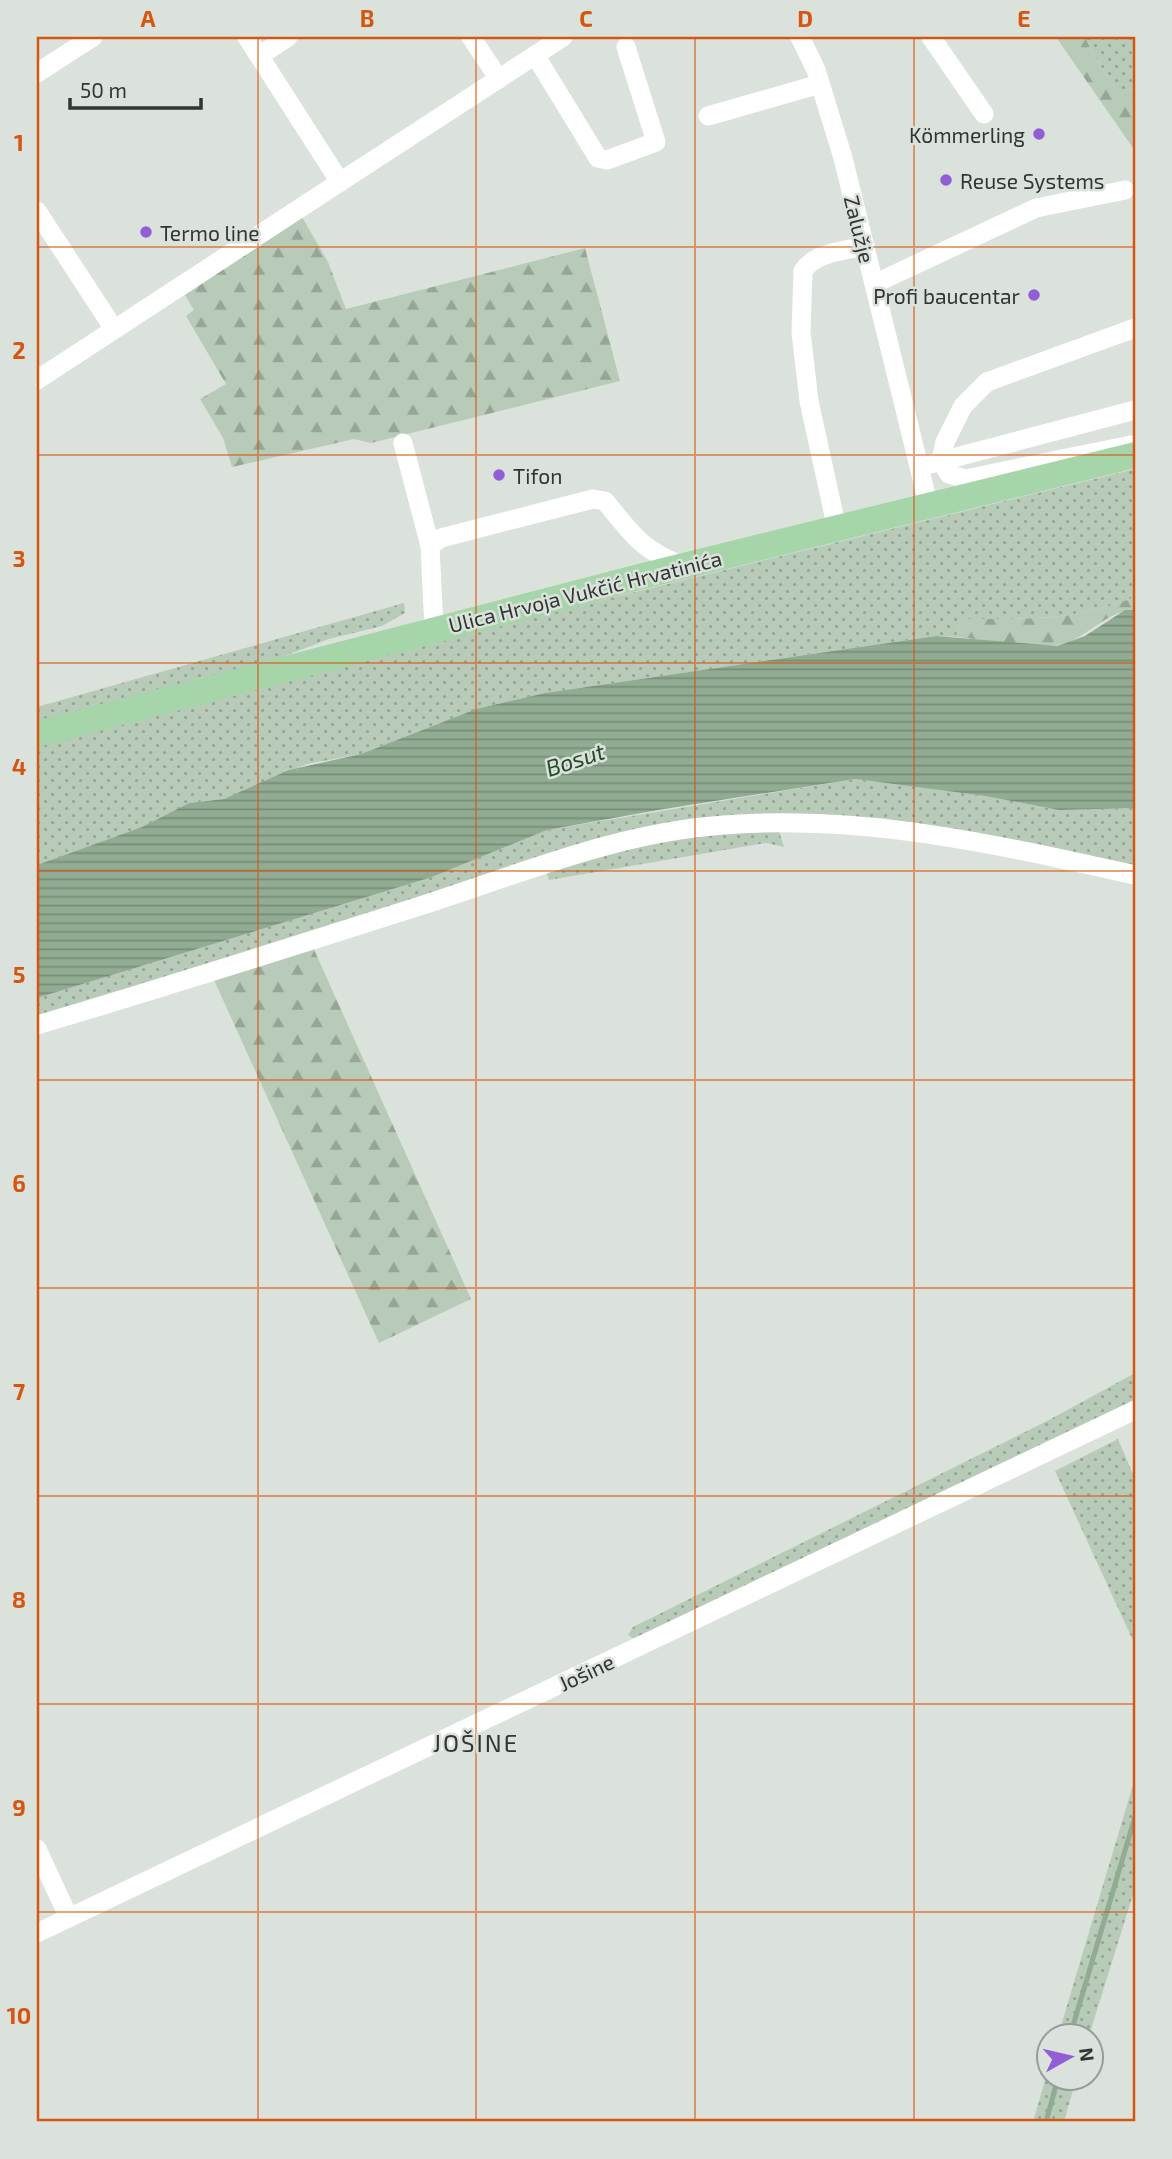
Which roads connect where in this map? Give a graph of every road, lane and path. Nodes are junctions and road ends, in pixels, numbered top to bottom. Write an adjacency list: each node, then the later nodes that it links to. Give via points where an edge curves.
1 (93, 37): 11 (street)
2 (247, 37): 10 (street)
3 (288, 37): 10 (street)
4 (471, 37): 12 (street)
5 (563, 37): 9 (street)
6 (800, 37): 13 (street, Zalužje)
7 (931, 37): 14 (street)
8 (625, 47): 9 (street, via 656,142 607,160 598,158)
9 (535, 55): 12 (street)
10 (259, 56): 16 (street)
11 (37, 73)
12 (499, 79): 16 (street)
13 (820, 84): 15 (street); 19 (street, Zalužje)
14 (984, 114)
15 (708, 116)
16 (340, 182): 22 (street)
17 (1125, 190): 20 (street, via 1037,208)
18 (37, 211): 22 (street)
19 (865, 246): 20 (street, Zalužje); 31 (street, via 821,256 803,271 802,332 809,401)
20 (874, 284): 29 (street, Zalužje)
21 (1135, 328): 28 (street, via 987,382 963,406)
22 (114, 329): 23 (street)
23 (37, 380)
24 (1135, 410): 28 (street)
25 (403, 443): 32 (street)
26 (1135, 444): 28 (street, via 965,479 949,474)
27 (1135, 455): 30 (main road, Ulica Hrvoja Vukčić Hrvatinića)
28 (941, 461): 29 (street)
29 (919, 467): 30 (street, Zalužje)
30 (929, 507): 31 (main road, Ulica Hrvoja Vukčić Hrvatinića)
31 (837, 529): 33 (main road, Ulica Hrvoja Vukčić Hrvatinića)
32 (430, 546): 33 (street, via 441,537 593,499 605,501 622,525 657,556); 34 (street)
33 (684, 566): 34 (main road, Ulica Hrvoja Vukčić Hrvatinića)
34 (434, 629): 35 (main road, Ulica Hrvoja Vukčić Hrvatinića)
35 (37, 734)
36 (1135, 875): 37 (street, via 919,831 851,824 722,825 556,859)
37 (37, 1025)
38 (1135, 1410): 40 (street, Jošine)
39 (37, 1849): 40 (street)
40 (69, 1918): 41 (street, Jošine)
41 (37, 1934)

